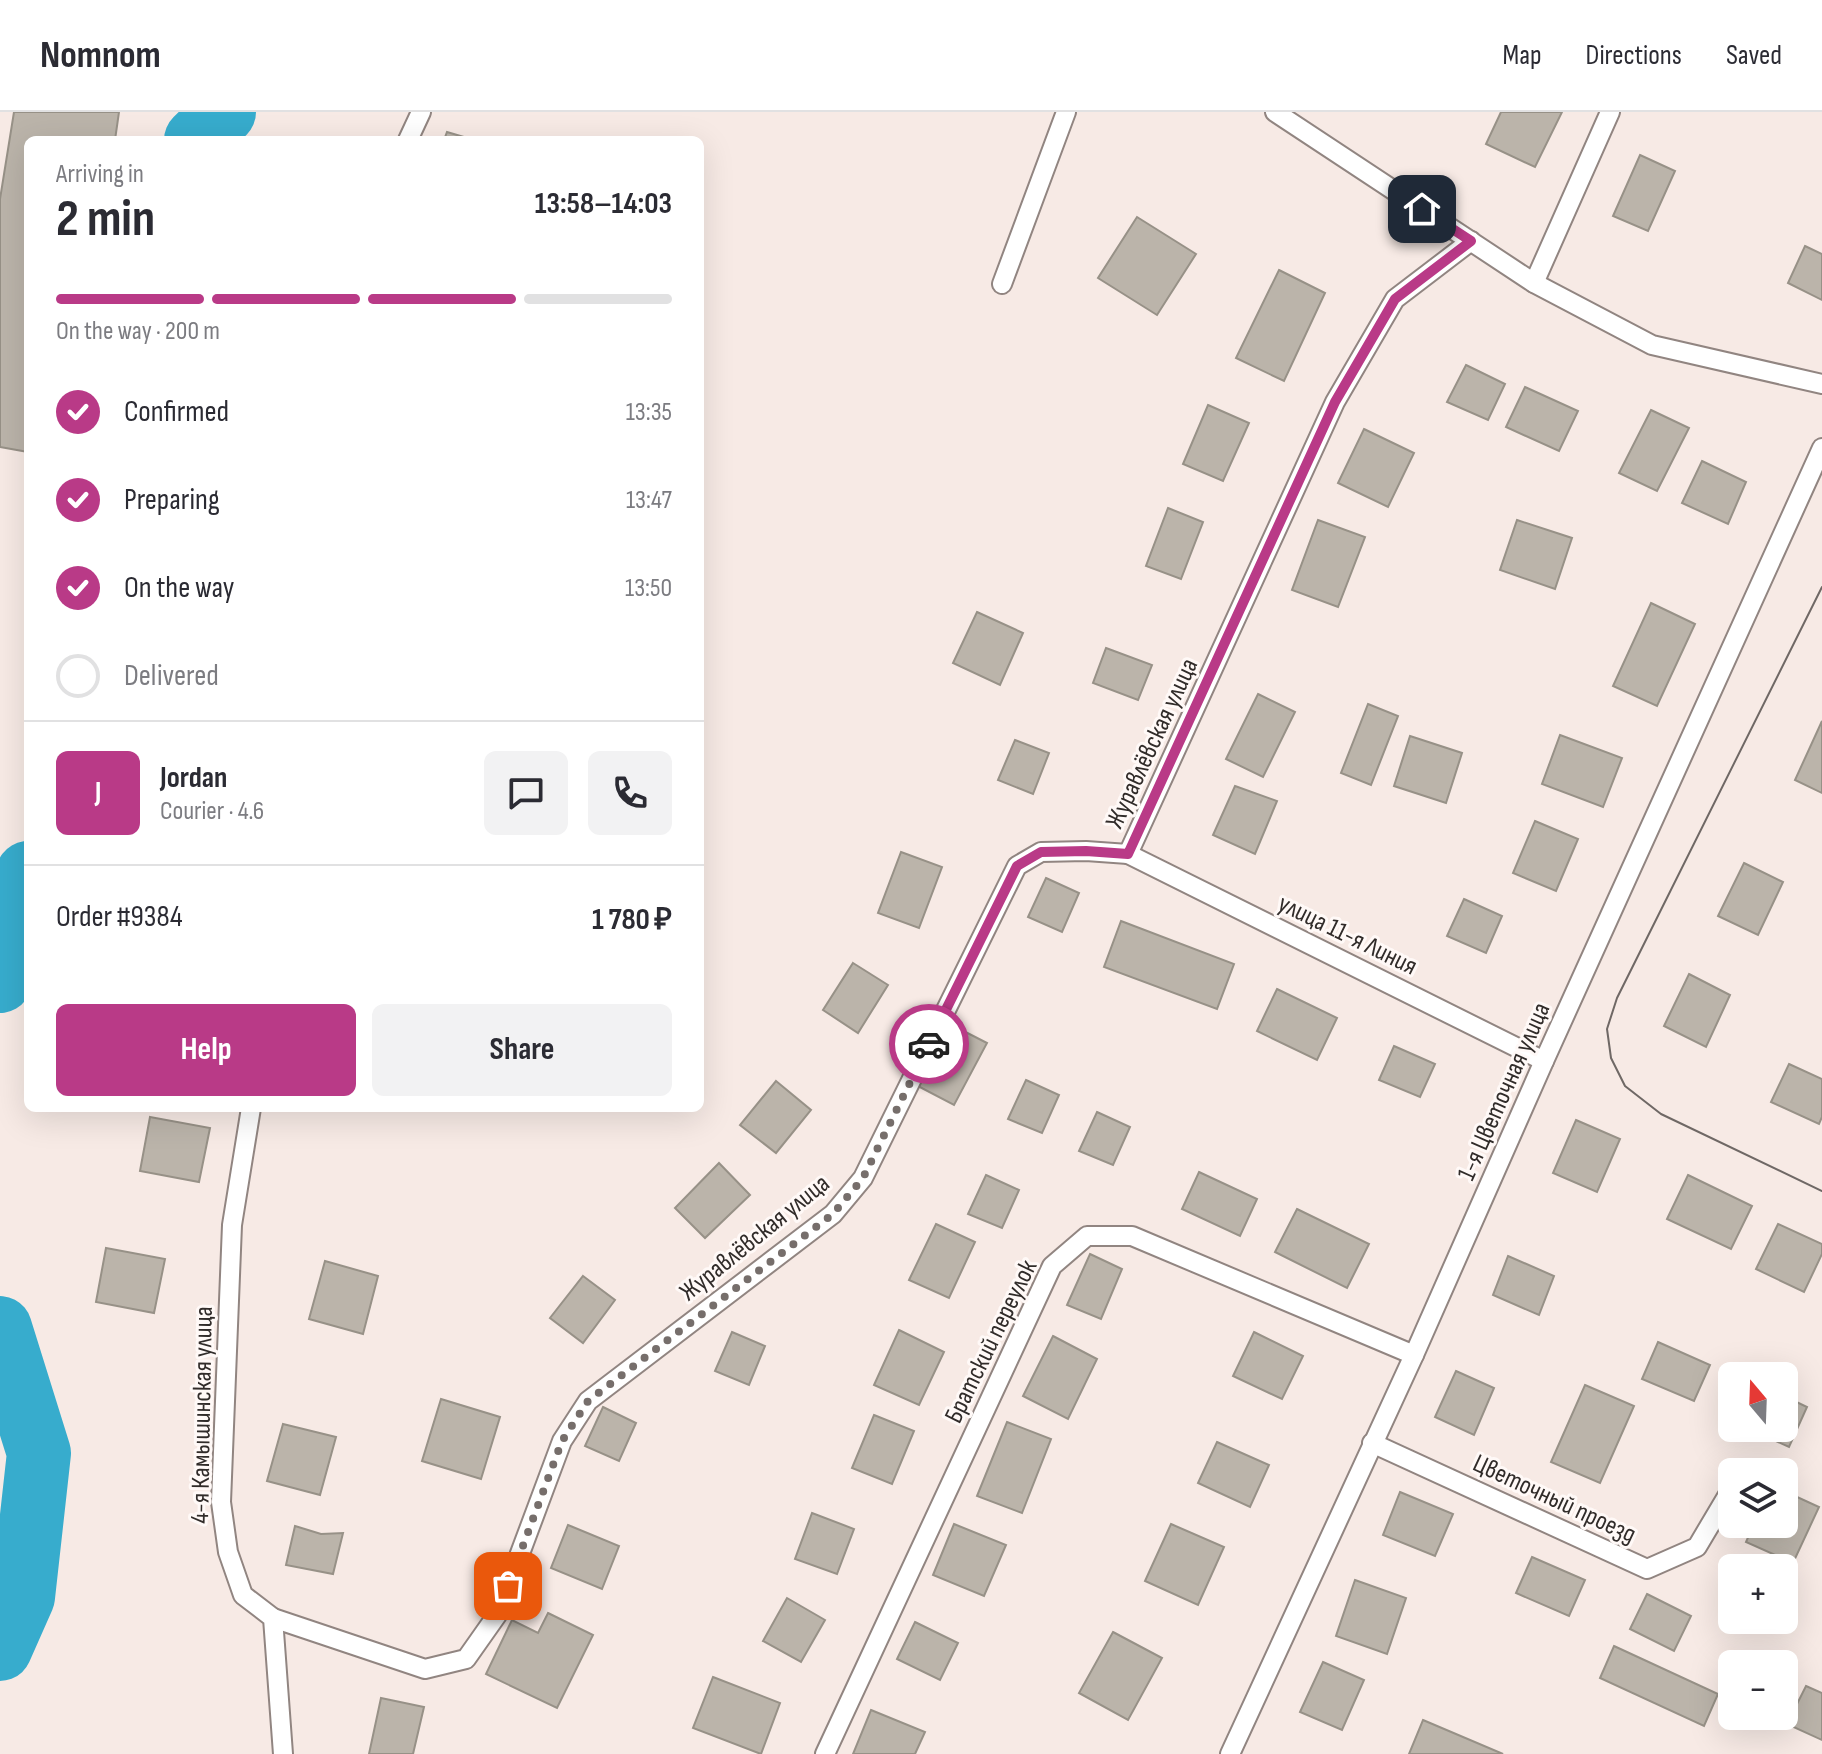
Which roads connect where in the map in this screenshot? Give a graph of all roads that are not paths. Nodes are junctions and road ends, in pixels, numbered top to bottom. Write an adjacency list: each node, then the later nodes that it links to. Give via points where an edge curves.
1 (421, 112): 5 (lane)
2 (1066, 112): 8 (lane)
3 (1275, 112): 6 (lane)
4 (1610, 112): 7 (lane)
5 (410, 136)
6 (1471, 241): 7 (lane); 11 (lane, Журавлёвская улица, via 1395,299 1335,402)
7 (1534, 283): 9 (lane, via 1652,345)
8 (1002, 284)
9 (1822, 384)
10 (1822, 448): 12 (lane, 1-я Цветочная улица)
11 (1128, 854): 12 (lane, улица 11-я Линия); 17 (lane, Журавлёвская улица, via 1041,852 1017,866 863,1178 833,1214 588,1401 562,1441 497,1615 466,1659 425,1669)
12 (1544, 1061): 14 (lane, 1-я Цветочная улица)
13 (250, 1112): 17 (lane, 4-я Камышинская улица, via 232,1225 221,1502 228,1552 243,1595)
14 (1414, 1355): 15 (lane, 1-я Цветочная улица); 20 (lane, Братский переулок, via 1132,1236 1087,1236 1052,1266)
15 (1372, 1443): 16 (lane, Цветочный проезд, via 1647,1569 1697,1547); 18 (lane, 1-я Цветочная улица)
16 (1718, 1512)
17 (273, 1618): 19 (lane)
18 (1236, 1752)
19 (283, 1754)
20 (825, 1754)

